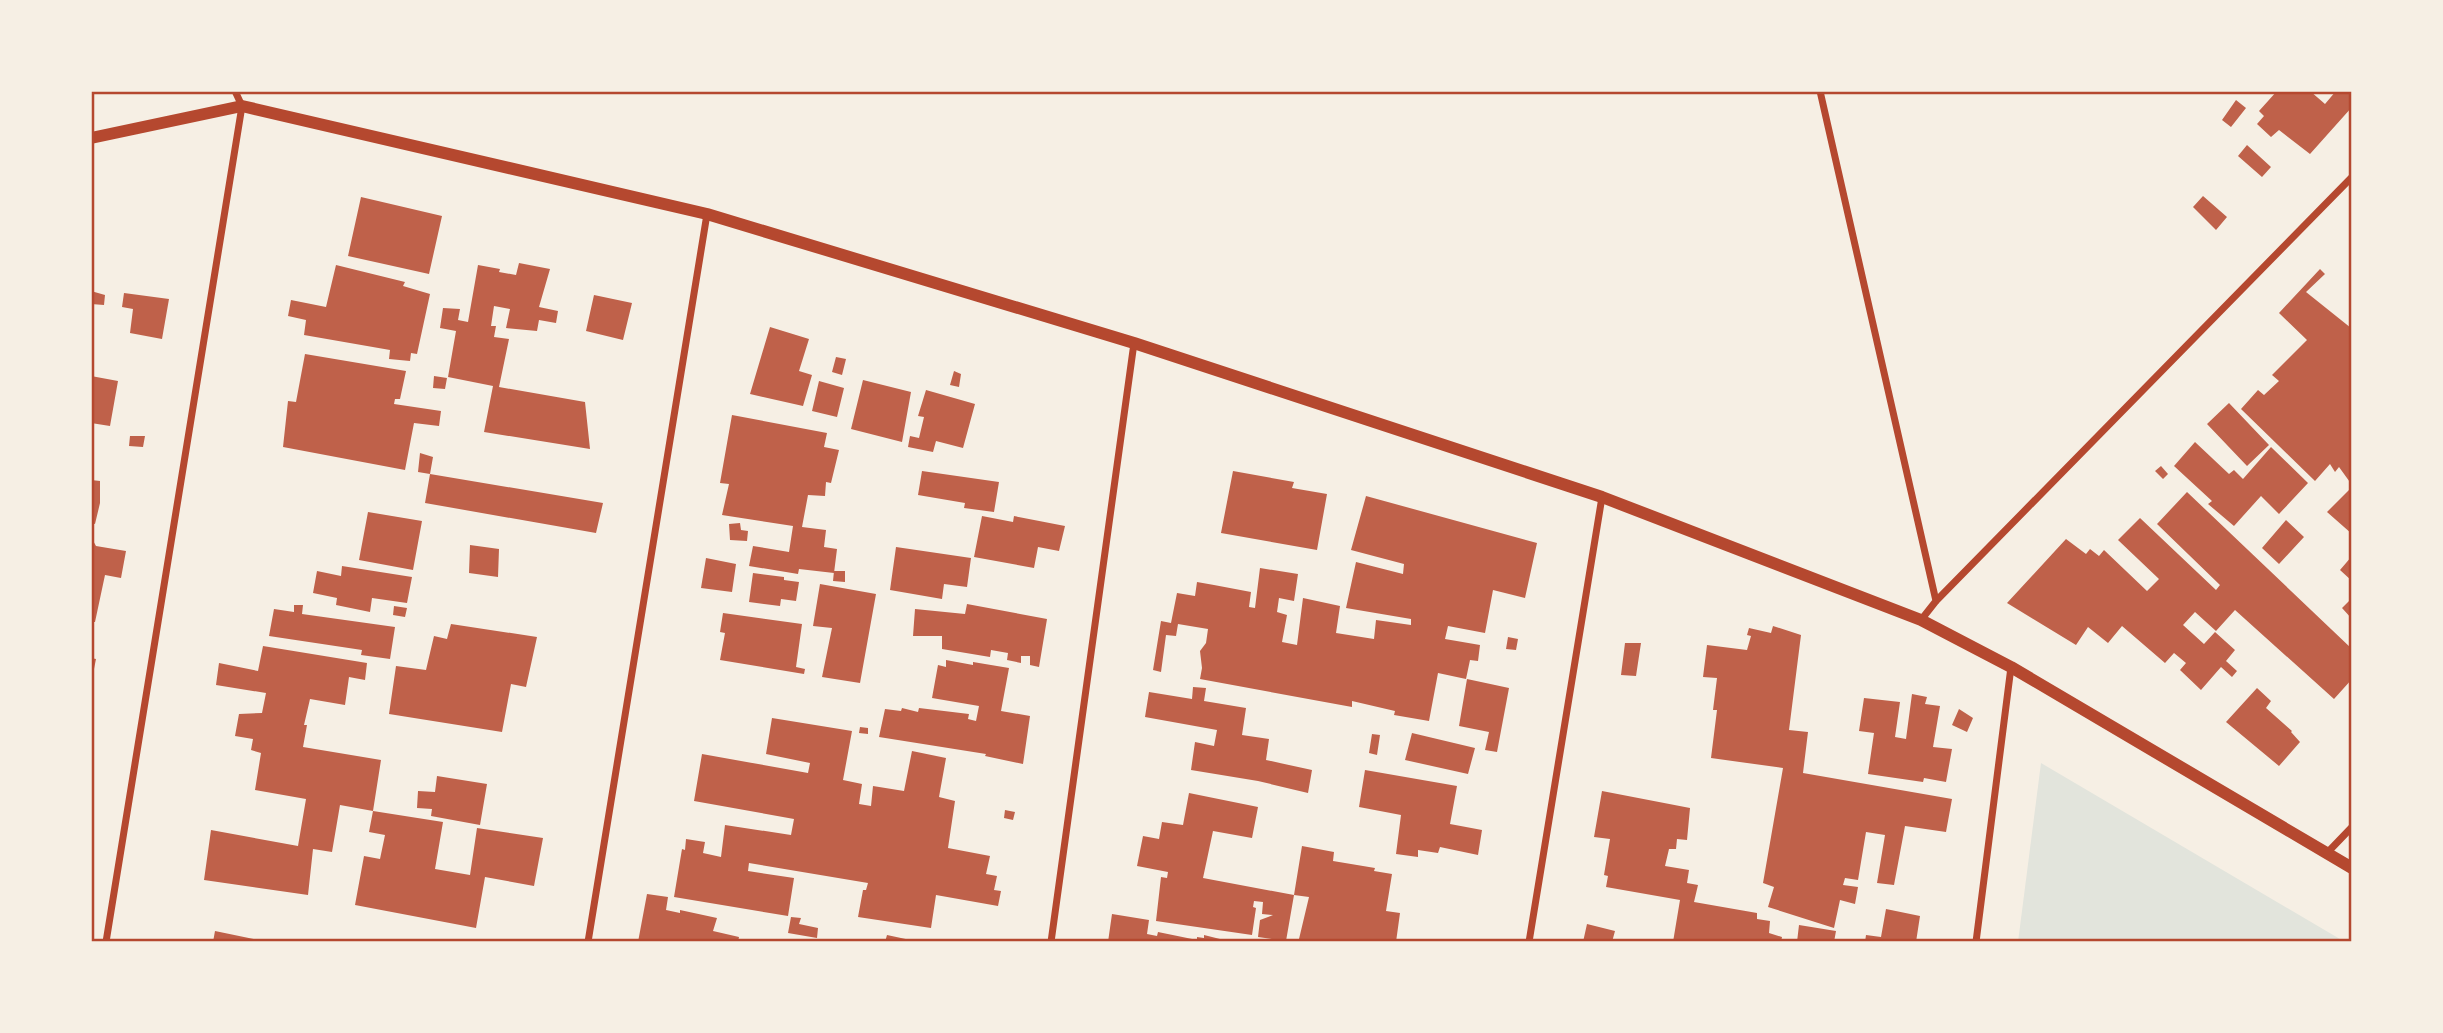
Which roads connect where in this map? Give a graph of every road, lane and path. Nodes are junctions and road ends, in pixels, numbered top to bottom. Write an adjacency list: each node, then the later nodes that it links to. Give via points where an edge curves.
1 (235, 91): 3 (street)
2 (1820, 91): 9 (street)
3 (242, 106): 4 (street); 6 (street); 15 (street)
4 (91, 138)
5 (2352, 177): 9 (street)
6 (707, 214): 7 (street); 16 (street)
7 (1133, 343): 8 (street); 17 (street)
8 (1602, 497): 10 (street); 18 (street)
9 (1936, 601): 10 (street)
10 (1921, 620): 11 (street)
11 (2011, 667): 13 (street); 19 (street)
12 (2352, 827): 13 (street)
13 (2327, 853): 14 (street)
14 (2352, 868)
15 (106, 942)
16 (589, 942)
17 (1051, 942)
18 (1529, 942)
19 (1976, 942)

